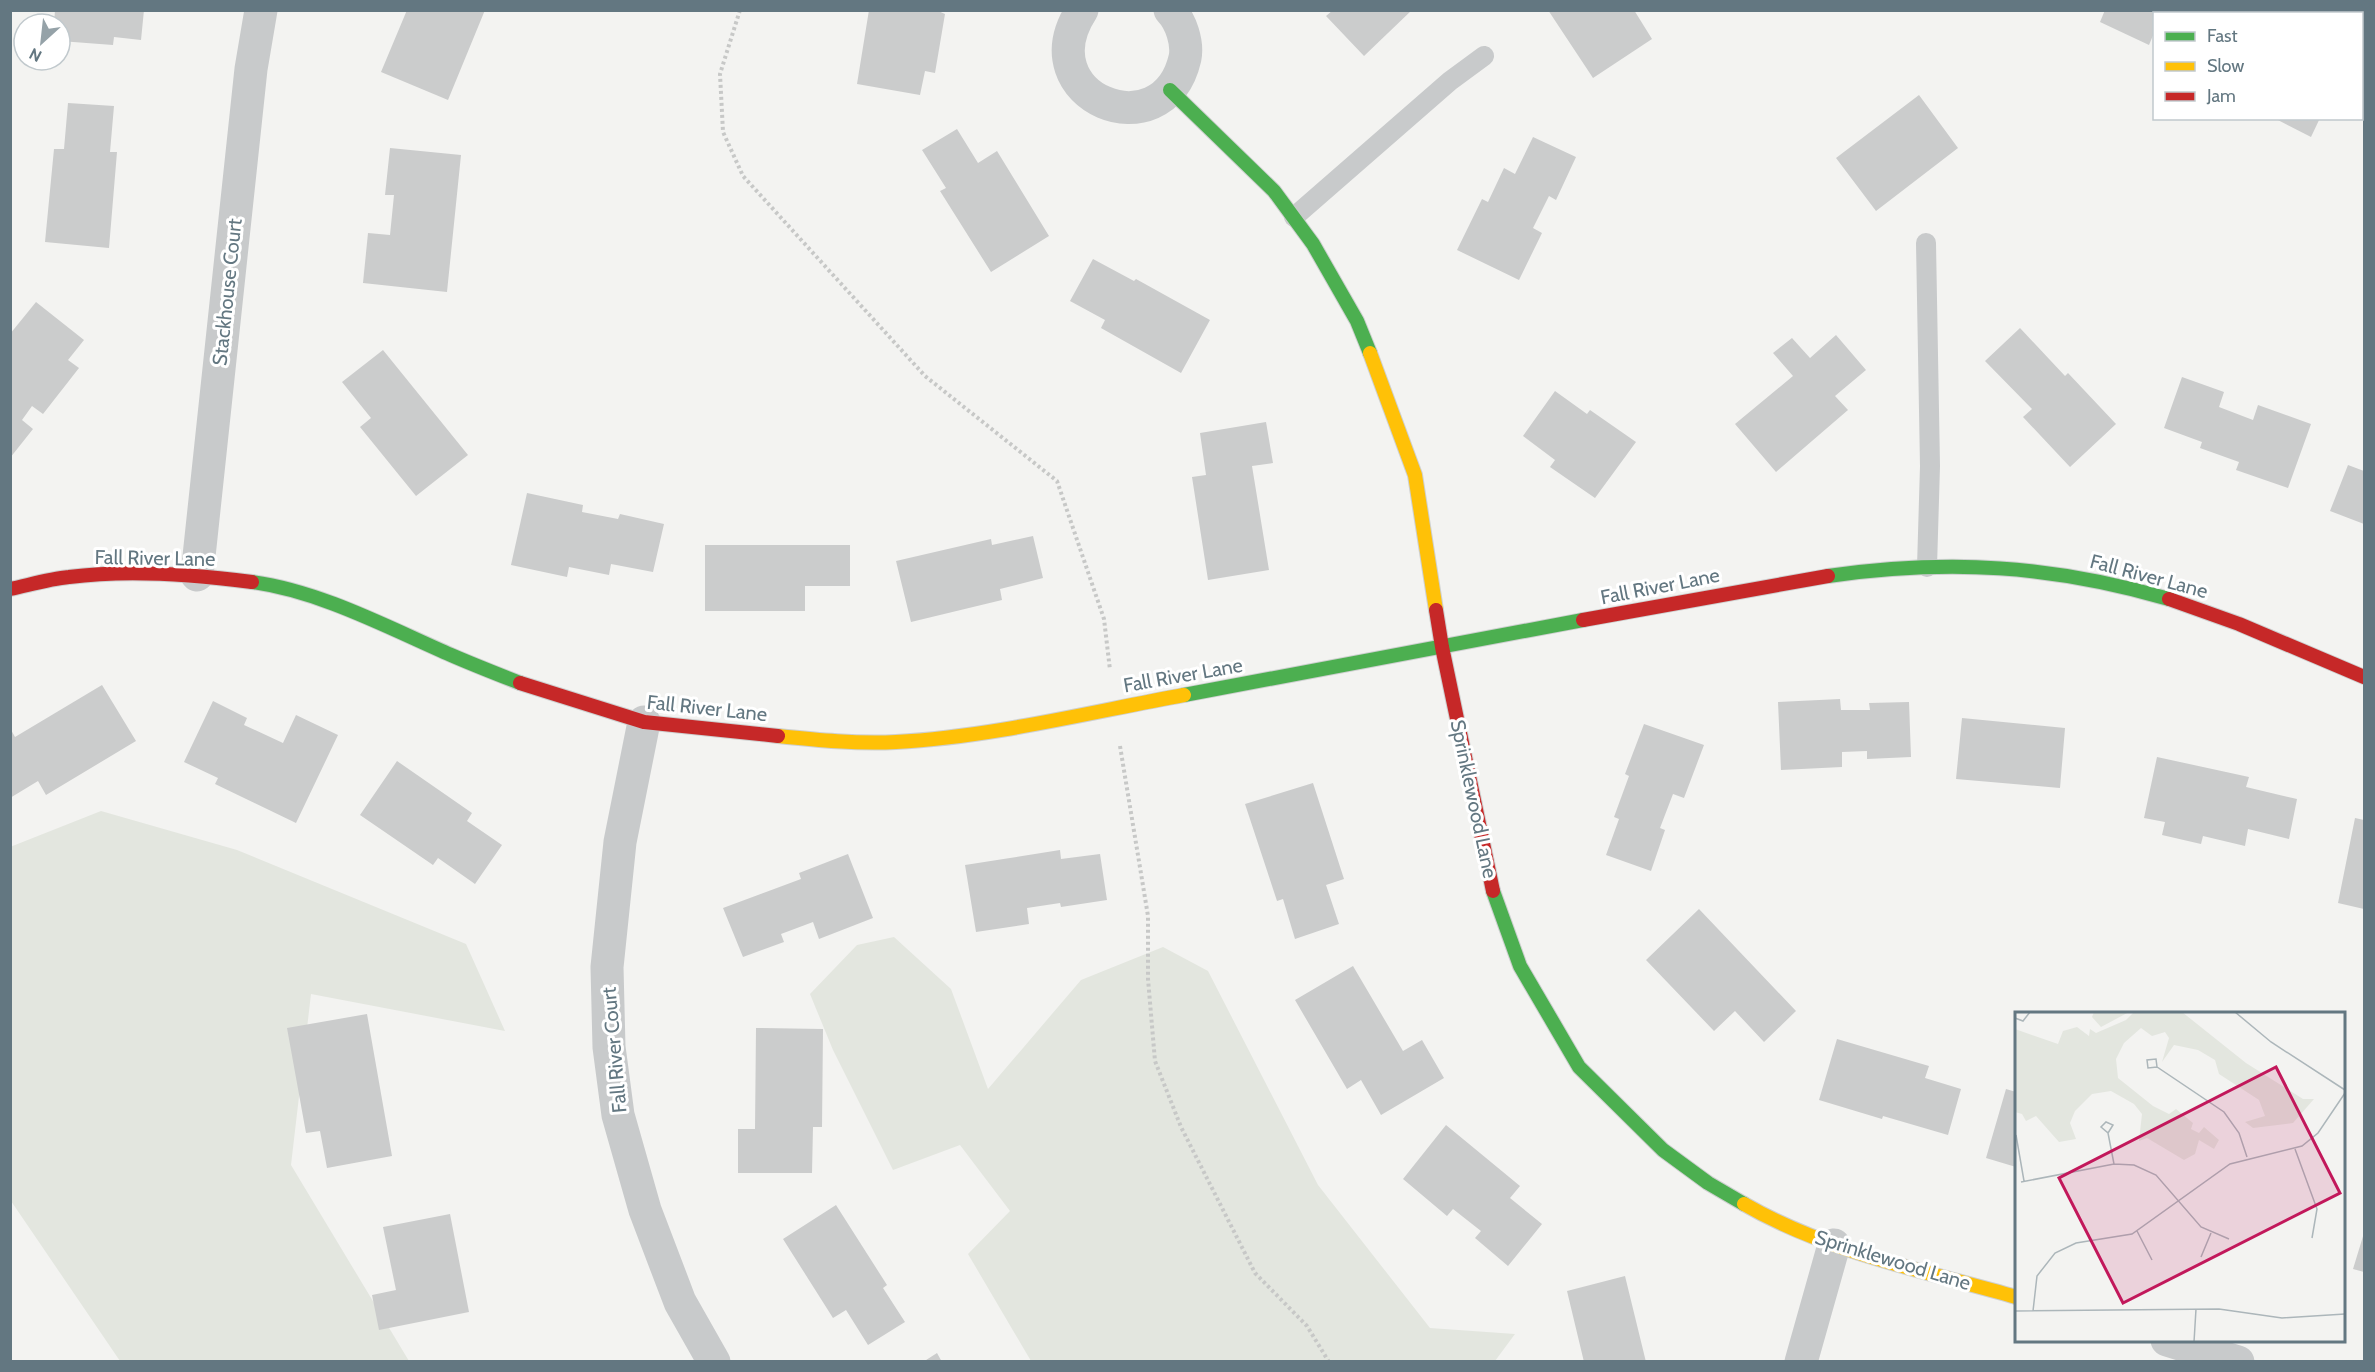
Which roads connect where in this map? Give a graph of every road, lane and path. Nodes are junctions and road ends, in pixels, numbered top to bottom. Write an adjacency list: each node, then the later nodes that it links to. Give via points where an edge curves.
1 (261, 10): 10 (street, Stackhouse Court, via 251,69)
2 (740, 10): 14 (path, via 720,74 723,132 742,176 925,376 1057,481 1104,619)
3 (1082, 10): 6 (street, via 1072,26 1067,46 1070,66 1079,84 1094,98 1113,106 1134,108 1153,102)
4 (1170, 10): 6 (street, via 1183,32 1186,52 1181,72)
5 (1484, 56): 7 (lane)
6 (1170, 90): 7 (street, Sprinklewood Lane, via 1274,191)
7 (1294, 217): 12 (street, Sprinklewood Lane, via 1357,321 1392,408 1415,475)
8 (1926, 243): 9 (lane, via 1930,466)
9 (1927, 567): 12 (street, Fall River Lane, via 1858,571 1792,581); 13 (street, Fall River Lane, via 1988,566 2090,578 2196,608)
10 (197, 575): 11 (street, Fall River Lane, via 68,577); 15 (street, Fall River Lane, via 267,584 333,604 522,684)
11 (10, 589)
12 (1442, 647): 14 (street, Fall River Lane); 16 (street, Sprinklewood Lane, via 1493,890 1520,966 1579,1067 1663,1150 1708,1183 1762,1214)
13 (2364, 677)
14 (1114, 707): 15 (street, Fall River Lane, via 973,734 896,742 826,741); 20 (path, via 1148,915 1148,979 1155,1061 1181,1127 1255,1273 1307,1326)
15 (644, 722): 19 (street, Fall River Court, via 620,842 607,967 609,1047 618,1115 645,1210 680,1302)
16 (1834, 1245): 17 (street, Sprinklewood Lane); 21 (street)
17 (2015, 1297)
18 (2170, 1342): 22 (street)
19 (714, 1362)
20 (1329, 1362)
21 (1801, 1362)
22 (2238, 1362)

